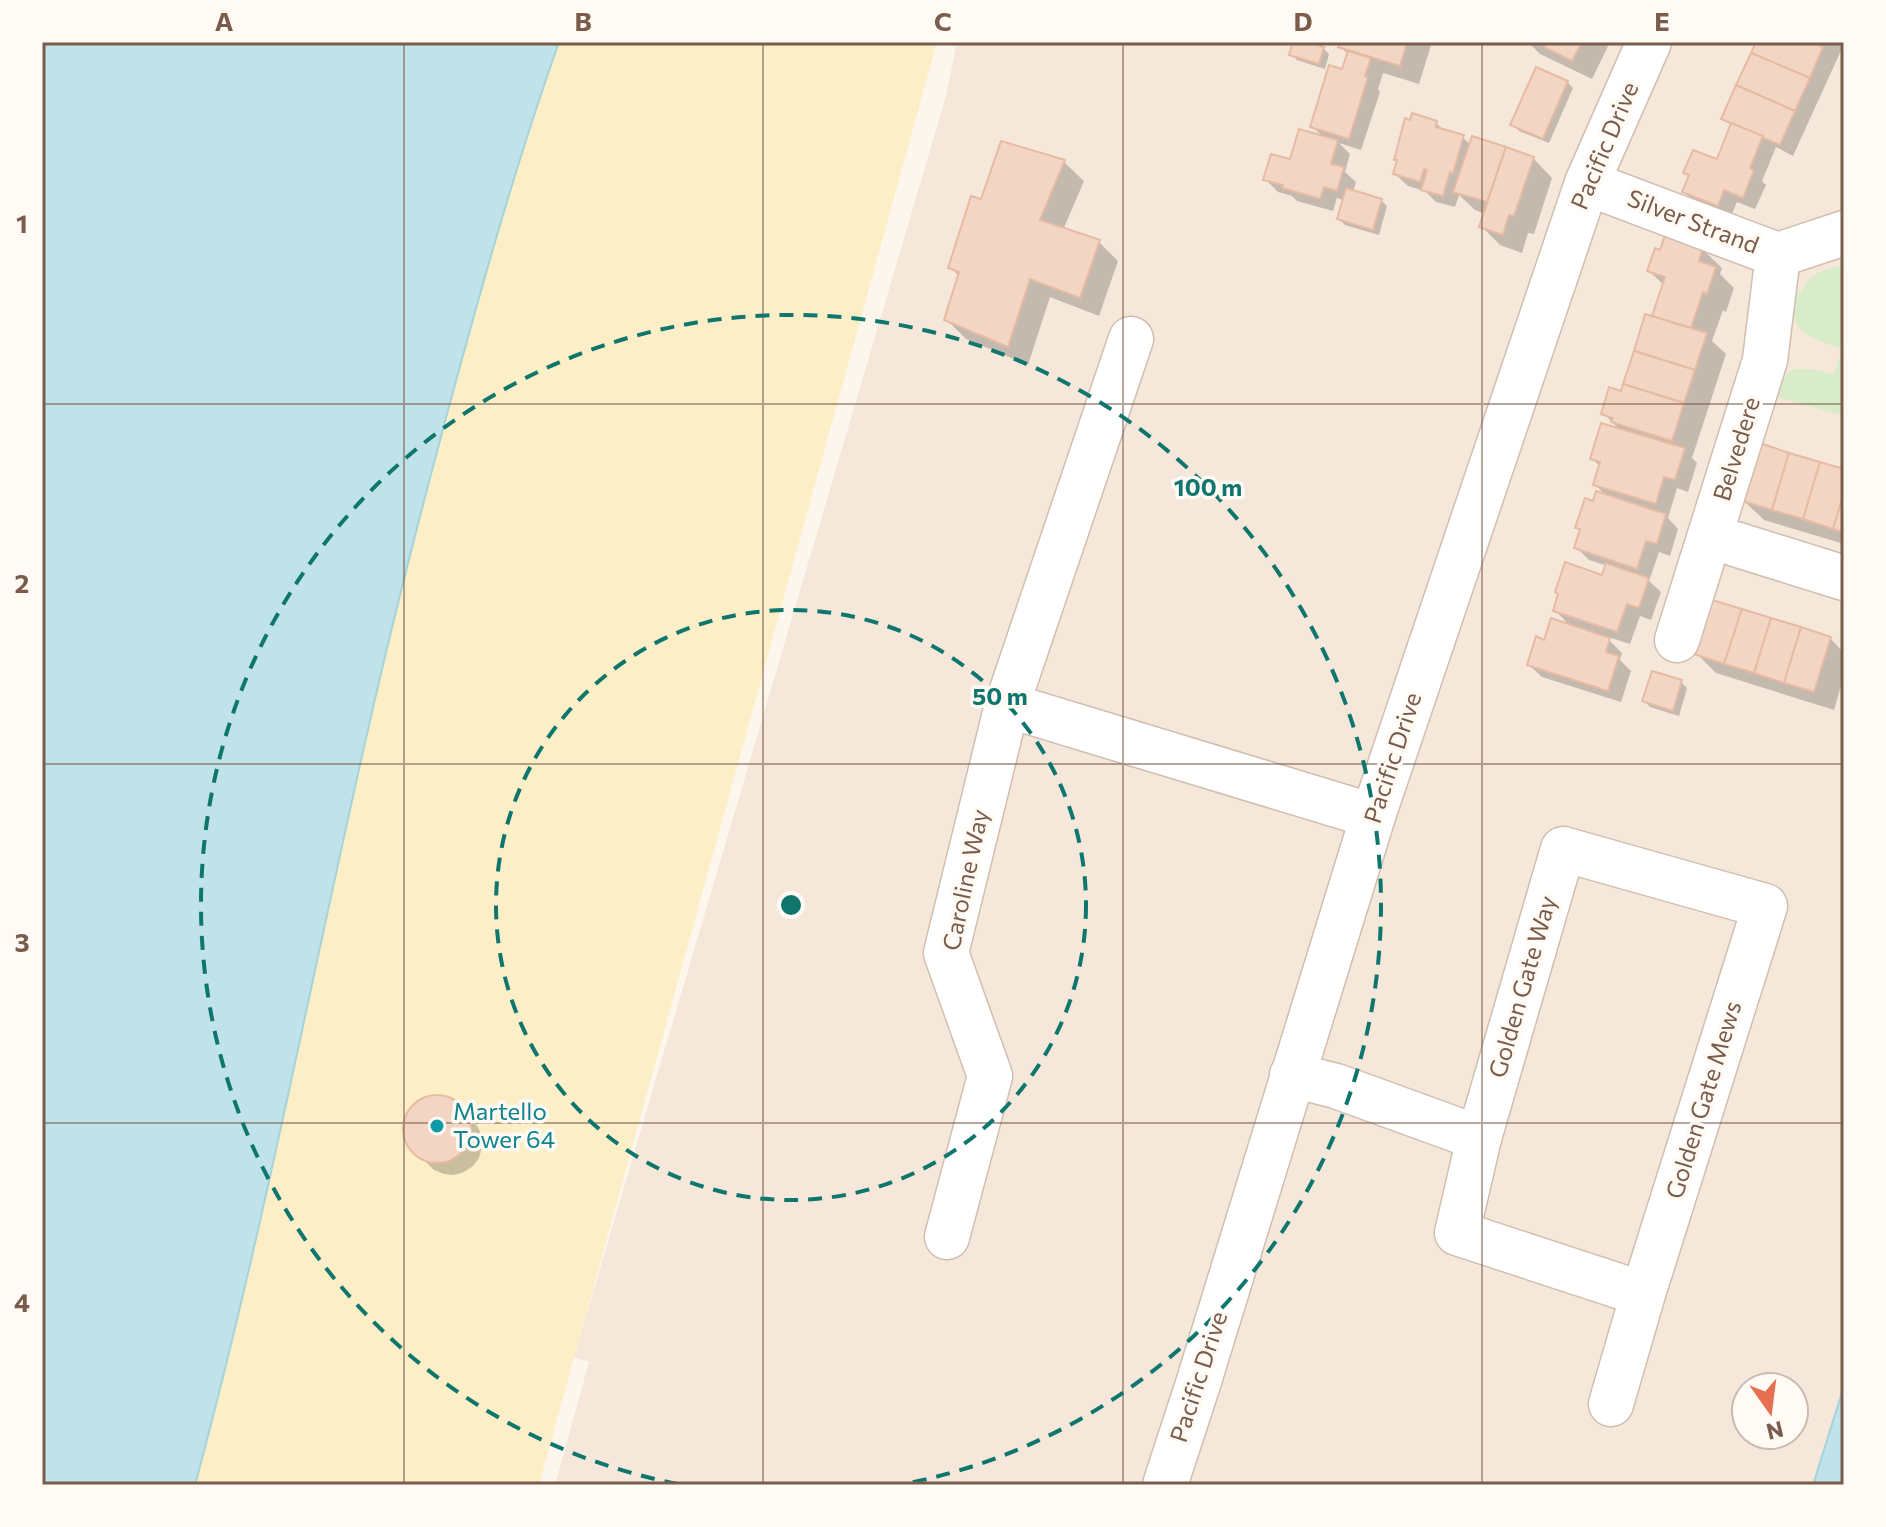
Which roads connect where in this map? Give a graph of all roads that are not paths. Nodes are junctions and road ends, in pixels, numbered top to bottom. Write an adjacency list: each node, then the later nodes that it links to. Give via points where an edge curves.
1 (1649, 42): 2 (street, Pacific Drive)
2 (1587, 183): 4 (street, Silver Strand); 10 (street, Pacific Drive)
3 (1844, 233): 4 (street, Silver Strand)
4 (1778, 255): 8 (street, Belvedere, via 1765,360)
5 (1131, 339): 9 (street, Caroline Way)
6 (1735, 544): 7 (street)
7 (1844, 578)
8 (1677, 640)
9 (1007, 705): 10 (street); 14 (street, Caroline Way, via 946,953 990,1076)
10 (1373, 816): 12 (street, Pacific Drive)
11 (1765, 906): 13 (street, Golden Gate Way, via 1563,849); 15 (street, Golden Gate Mews)
12 (1292, 1075): 13 (street); 17 (street, Pacific Drive)
13 (1479, 1138): 15 (street, via 1457,1233)
14 (947, 1237)
15 (1643, 1294): 16 (street, Golden Gate Mews)
16 (1611, 1404)
17 (1165, 1485)

